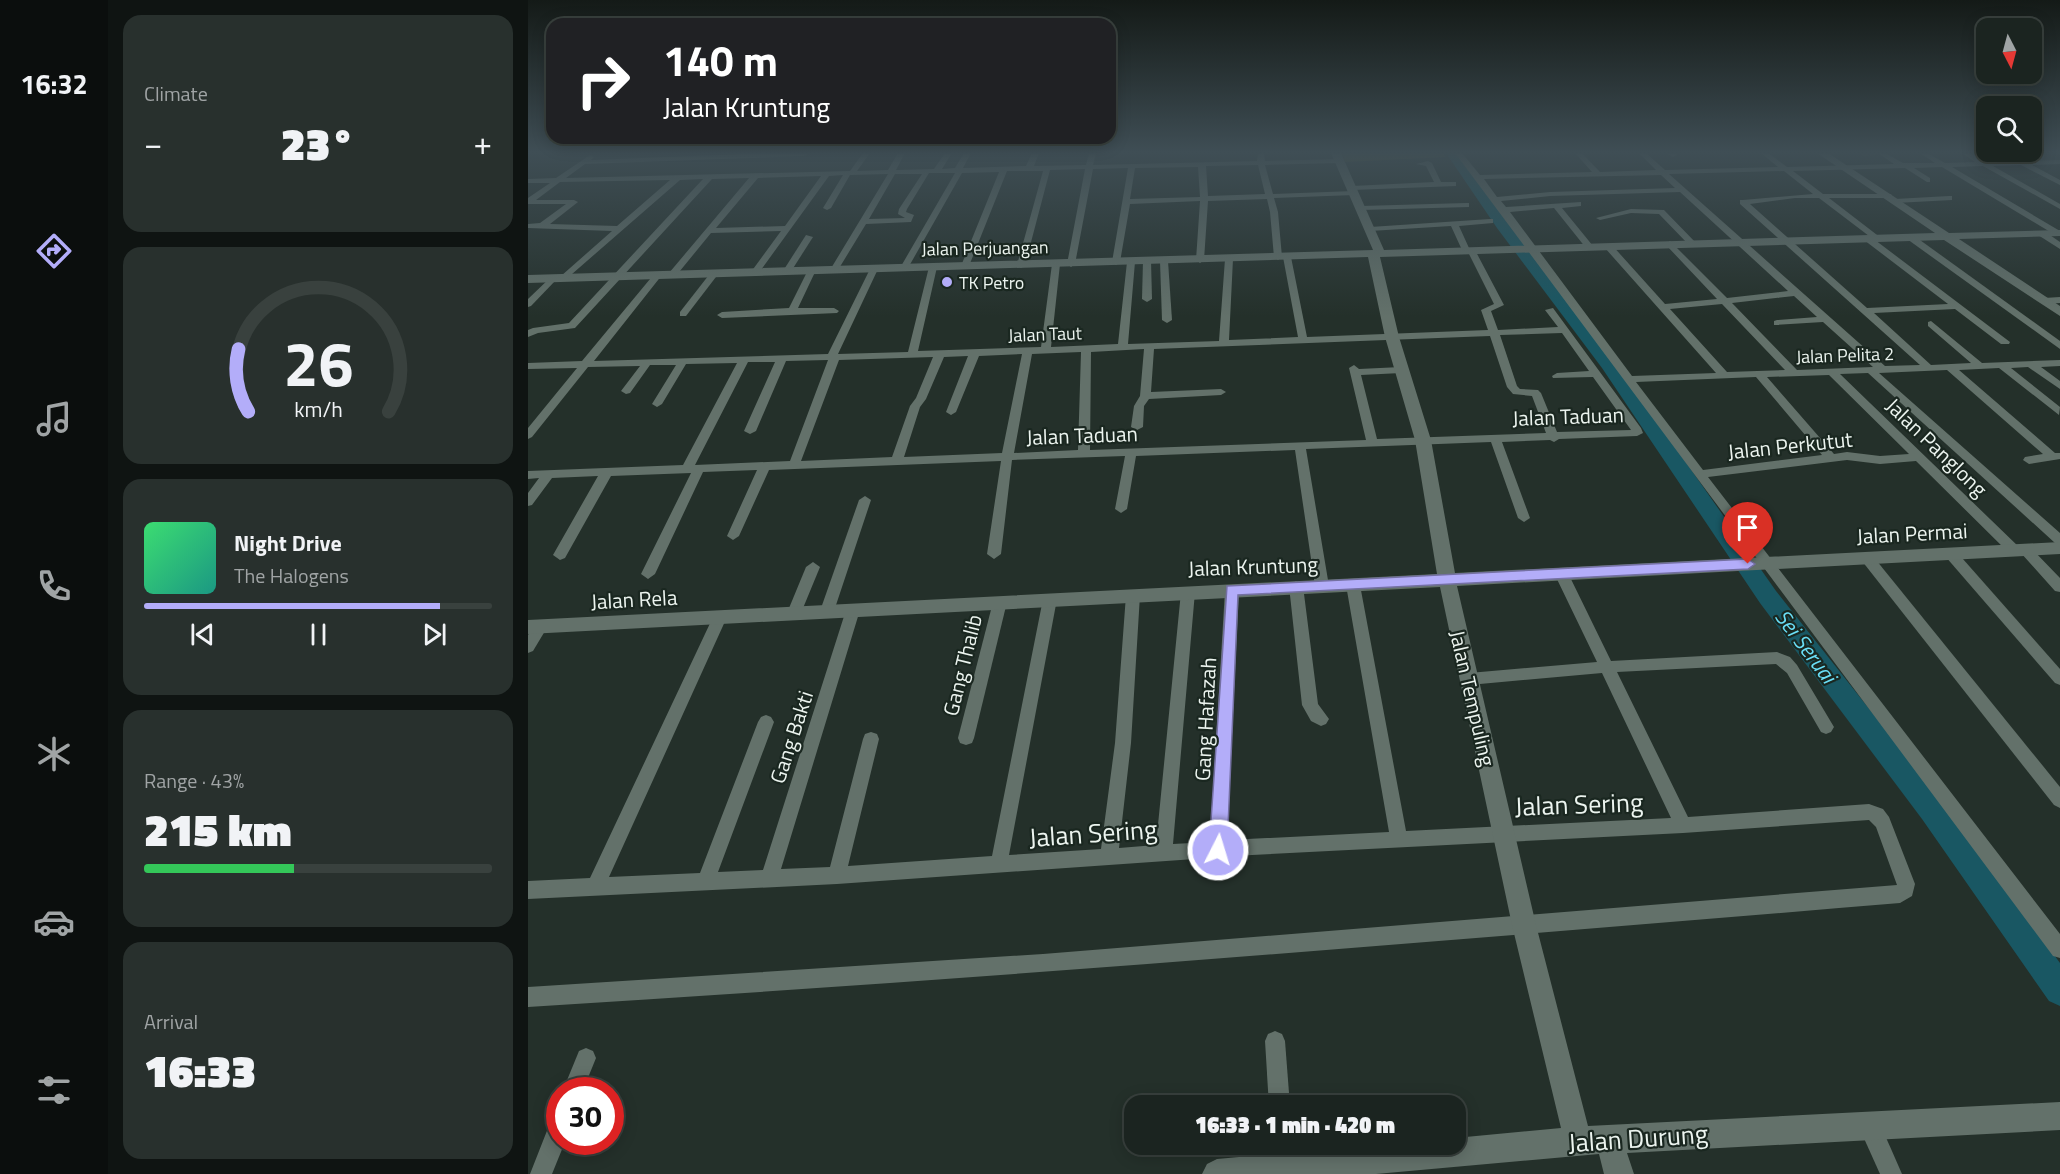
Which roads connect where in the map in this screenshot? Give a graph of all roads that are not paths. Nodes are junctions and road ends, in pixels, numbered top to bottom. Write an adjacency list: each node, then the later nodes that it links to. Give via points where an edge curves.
1 (566, 208): 30 (street)
2 (643, 208): 32 (street)
3 (681, 208): 72 (street)
4 (729, 208): 34 (street)
5 (802, 208): 31 (street)
6 (871, 208): 27 (street)
7 (904, 208): 27 (street, via 902,214 910,215 908,220)
8 (938, 208): 64 (street)
9 (988, 208): 61 (street)
10 (1036, 208): 60 (street)
11 (1081, 208): 59 (street)
12 (1124, 208): 56 (street)
13 (1203, 208): 53 (street)
14 (1273, 208): 51 (street)
15 (1361, 208): 16 (street); 33 (street, Jalan Tempuling)
16 (1369, 208)
17 (1527, 208): 24 (street)
18 (1558, 208): 45 (street)
19 (1700, 208): 42 (street)
20 (1749, 208): 41 (street)
21 (1836, 208): 40 (street)
22 (1906, 208): 37 (street)
23 (2016, 208): 36 (street)
24 (1504, 210): 48 (street)
25 (1600, 218): 44 (street, via 1626,212 1661,212)
26 (1490, 221): 28 (street)
27 (863, 222): 66 (street)
28 (1454, 224): 33 (street); 49 (street)
29 (528, 226): 30 (street)
30 (542, 226): 32 (street)
31 (787, 228): 34 (street); 68 (street)
32 (619, 229): 73 (street)
33 (1370, 229): 50 (street, Jalan Tempuling)
34 (710, 231): 71 (street)
35 (2040, 233): 36 (street, Jalan Perjuangan); 37 (street, Jalan Perjuangan); 47 (street)
36 (2058, 233)
37 (1947, 236): 39 (street, Jalan Perjuangan); 79 (street)
38 (809, 237): 67 (street)
39 (1910, 237): 40 (street, Jalan Perjuangan); 102 (street)
40 (1872, 238): 41 (street, Jalan Perjuangan); 81 (street)
41 (1785, 241): 42 (street, Jalan Perjuangan); 86 (street)
42 (1738, 242): 44 (street, Jalan Perjuangan); 75 (street)
43 (1670, 244): 44 (street, Jalan Perjuangan); 46 (street, Jalan Perjuangan); 77 (street)
44 (1693, 244)
45 (1588, 246): 46 (street, Jalan Perjuangan); 48 (street, Jalan Perjuangan)
46 (1608, 246): 82 (street)
47 (2060, 246)
48 (1531, 248): 49 (street, Jalan Perjuangan); 132 (street)
49 (1469, 250): 50 (street, Jalan Perjuangan); 95 (street, via 1499,305 1486,309)
50 (1376, 253): 51 (street, Jalan Perjuangan); 97 (street, Jalan Tempuling)
51 (1282, 257): 52 (street, Jalan Perjuangan); 98 (street)
52 (1229, 259): 53 (street, Jalan Perjuangan); 100 (street)
53 (1200, 260): 55 (street, Jalan Perjuangan)
54 (1147, 261): 55 (street, Jalan Perjuangan); 57 (street, Jalan Perjuangan); 76 (street)
55 (1164, 261): 91 (street)
56 (1116, 262): 57 (street, Jalan Perjuangan); 59 (street, Jalan Perjuangan)
57 (1131, 262): 103 (street)
58 (1056, 264): 59 (street, Jalan Perjuangan); 60 (street, Jalan Perjuangan); 105 (street)
59 (1071, 264)
60 (1021, 265): 61 (street, Jalan Perjuangan)
61 (965, 266): 62 (street, Jalan Perjuangan)
62 (933, 267): 64 (street, Jalan Perjuangan); 109 (street)
63 (874, 268): 64 (street, Jalan Perjuangan); 66 (street, Jalan Perjuangan); 110 (street)
64 (904, 268)
65 (812, 270): 66 (street, Jalan Perjuangan); 67 (street, Jalan Perjuangan); 84 (street)
66 (834, 270)
67 (787, 271): 68 (street, Jalan Perjuangan)
68 (755, 272): 69 (street, Jalan Perjuangan)
69 (715, 273): 71 (street, Jalan Perjuangan); 88 (street)
70 (658, 275): 71 (street, Jalan Perjuangan); 72 (street, Jalan Perjuangan); 116 (street)
71 (672, 275)
72 (618, 276): 73 (street, Jalan Perjuangan); 96 (street, via 572,326)
73 (559, 278): 74 (street, Jalan Perjuangan); 80 (street)
74 (528, 279)
75 (1798, 293): 77 (street); 90 (street)
76 (1147, 299)
77 (1724, 300): 82 (street); 127 (street)
78 (2060, 300): 79 (street)
79 (2044, 301): 87 (street)
80 (528, 304)
81 (1955, 306): 86 (street); 99 (street)
82 (1663, 307): 131 (street)
83 (1550, 309): 94 (street)
84 (792, 311): 85 (street); 89 (street)
85 (834, 311)
86 (1866, 311): 121 (street)
87 (2060, 312)
88 (683, 314)
89 (722, 315)
90 (1826, 319): 92 (street); 125 (street)
91 (1167, 320)
92 (1777, 323)
93 (1931, 324): 119 (street)
94 (1563, 330): 95 (street, Jalan Taut); 128 (street)
95 (1495, 333): 97 (street, Jalan Taut); 144 (street, via 1513,390 1537,394)
96 (528, 334)
97 (1392, 337): 98 (street, Jalan Taut); 123 (street, Jalan Tempuling)
98 (1304, 340): 100 (street, Jalan Taut)
99 (2004, 342)
100 (1224, 343): 101 (street, Jalan Taut)
101 (1149, 346): 103 (street, Jalan Taut); 136 (street)
102 (2060, 346)
103 (1123, 347): 104 (street, Jalan Taut)
104 (1086, 349): 105 (street, Jalan Taut); 149 (street)
105 (1046, 350): 106 (street, Jalan Taut)
106 (1028, 351): 107 (street, Jalan Taut); 151 (street)
107 (975, 352): 108 (street, Jalan Taut); 138 (street)
108 (940, 353): 109 (street, Jalan Taut); 155 (street, via 915,406)
109 (912, 354): 110 (street, Jalan Taut)
110 (833, 356): 111 (street, Jalan Taut); 156 (street)
111 (782, 358): 112 (street, Jalan Taut); 141 (street)
112 (744, 360): 113 (street, Jalan Taut); 158 (street)
113 (683, 362): 114 (street, Jalan Taut); 137 (street)
114 (647, 363): 116 (street, Jalan Taut); 134 (street)
115 (2060, 363): 117 (street, Jalan Pelita 2)
116 (583, 364): 118 (street, Jalan Taut); 142 (street)
117 (2032, 364): 120 (street, Jalan Pelita 2); 133 (street)
118 (528, 366)
119 (1980, 366): 120 (street, Jalan Pelita 2); 122 (street, Jalan Pelita 2)
120 (2002, 366): 139 (street)
121 (1929, 368): 122 (street, Jalan Pelita 2); 125 (street, Jalan Pelita 2)
122 (1951, 368): 150 (street)
123 (1401, 370): 145 (street, Jalan Tempuling); 146 (street, via 1357,370)
124 (1870, 370): 125 (street, Jalan Pelita 2); 126 (street, Jalan Pelita 2); 168 (street)
125 (1883, 370)
126 (1832, 372): 127 (street, Jalan Pelita 2); 152 (street, Jalan Panglong)
127 (1794, 373): 129 (street, Jalan Pelita 2)
128 (1595, 374): 130 (street); 144 (street, Jalan Taduan, via 1638,432)
129 (1760, 375): 131 (street, Jalan Pelita 2); 153 (street)
130 (1557, 376)
131 (1725, 376): 132 (street, Jalan Pelita 2)
132 (1630, 379): 160 (street)
133 (2060, 386)
134 (626, 392)
135 (1221, 392): 136 (street)
136 (1145, 396): 140 (street, via 1139,406)
137 (657, 404)
138 (951, 412)
139 (2060, 412)
140 (1137, 427)
141 (750, 431)
142 (528, 435)
143 (1495, 438): 144 (street, Jalan Taduan); 145 (street, Jalan Taduan); 166 (street)
144 (1554, 438)
145 (1423, 440): 146 (street, Jalan Taduan); 179 (street, Jalan Tempuling)
146 (1372, 443): 147 (street, Jalan Taduan)
147 (1299, 446): 148 (street, Jalan Taduan); 182 (street)
148 (1131, 453): 149 (street, Jalan Taduan); 165 (street)
149 (1084, 455): 151 (street, Jalan Taduan)
150 (2057, 456): 154 (street)
151 (1007, 457): 155 (street, Jalan Taduan); 172 (street)
152 (1917, 457): 153 (street, Jalan Perkutut); 170 (street, Jalan Panglong)
153 (1831, 458): 160 (street, Jalan Perkutut)
154 (2030, 460)
155 (897, 461): 156 (street, Jalan Taduan)
156 (794, 465): 157 (street, Jalan Taduan)
157 (765, 466): 158 (street, Jalan Taduan); 167 (street)
158 (693, 469): 159 (street, Jalan Taduan); 178 (street)
159 (608, 472): 162 (street, Jalan Taduan); 173 (street)
160 (1702, 474): 175 (street)
161 (528, 475): 162 (street, Jalan Taduan)
162 (548, 475): 164 (street)
163 (865, 500): 190 (street)
164 (528, 502)
165 (1121, 509)
166 (1524, 518)
167 (733, 536)
168 (2060, 540)
169 (2060, 548): 170 (street, Jalan Permai)
170 (2019, 550): 171 (street, Jalan Permai); 183 (street, Jalan Panglong)
171 (1950, 553): 174 (street, Jalan Permai); 198 (street)
172 (994, 554)
173 (560, 555)
174 (1867, 558): 175 (street, Jalan Permai); 204 (street)
175 (1765, 563): 177 (street, Jalan Kruntung); 218 (street)
176 (813, 567): 191 (street)
177 (1562, 573): 179 (street, Jalan Kruntung); 196 (street)
178 (648, 574)
179 (1447, 579): 180 (street, Jalan Kruntung); 197 (street, Jalan Tempuling)
180 (1353, 585): 182 (street, Jalan Kruntung); 207 (street)
181 (1296, 586): 182 (street, Jalan Kruntung); 184 (street, Jalan Kruntung); 199 (street, via 1310,705)
182 (1322, 586)
183 (2060, 586)
184 (1232, 590): 185 (street, Jalan Kruntung); 208 (street, Gang Hafazah)
185 (1188, 592): 186 (street, Jalan Kruntung); 209 (street)
186 (1133, 595): 187 (street, Jalan Kruntung); 210 (street, via 1123,743)
187 (1050, 599): 188 (street, Jalan Kruntung); 211 (street)
188 (1000, 602): 189 (street, Jalan Kruntung); 202 (street, Gang Thalib)
189 (854, 610): 190 (street, Jalan Kruntung); 213 (street, Gang Bakti)
190 (826, 611): 191 (street, Jalan Kruntung)
191 (794, 613): 192 (street, Jalan Kruntung)
192 (742, 616): 193 (street, Jalan Rela)
193 (720, 617): 194 (street, Jalan Rela); 215 (street)
194 (534, 627): 195 (street)
195 (528, 647)
196 (1606, 667): 197 (street); 201 (street, via 1780,658 1791,669); 205 (street)
197 (1469, 679): 206 (street, Jalan Tempuling)
198 (2060, 679)
199 (1321, 719)
200 (766, 722): 214 (street)
201 (1826, 727)
202 (966, 738)
203 (871, 739): 212 (street)
204 (2060, 800)
205 (1683, 825): 206 (street, Jalan Sering); 217 (street, Jalan Sering, via 1786,816 1877,814 1906,890 1900,894)
206 (1504, 832): 207 (street, Jalan Sering); 217 (street, Jalan Tempuling)
207 (1399, 840): 208 (street, Jalan Sering)
208 (1218, 850): 209 (street, Jalan Sering)
209 (1164, 854): 210 (street, Jalan Sering)
210 (1109, 857): 211 (street, Jalan Sering)
211 (999, 864): 212 (street, Jalan Sering)
212 (837, 875): 213 (street, Jalan Sering)
213 (769, 878): 214 (street, Jalan Sering)
214 (706, 880): 215 (street, Jalan Sering)
215 (596, 886): 216 (street, Jalan Sering)
216 (528, 890)
217 (1524, 925): 219 (street, via 1111,959); 227 (street, Jalan Tempuling)
218 (2060, 949)
219 (528, 997)
220 (1275, 1041): 223 (street)
221 (586, 1058): 222 (street)
222 (578, 1077)
223 (1279, 1095)
224 (2060, 1116): 225 (street, Jalan Durung)
225 (1869, 1125): 226 (street, Jalan Durung); 233 (street)
226 (1609, 1141): 227 (street, Jalan Durung); 232 (street)
227 (1578, 1142): 229 (street, Jalan Durung)
228 (549, 1155): 230 (street)
229 (1291, 1164): 231 (street, Jalan Durung)
230 (541, 1174)
231 (1217, 1174)
232 (1619, 1174)
233 (1891, 1174)

